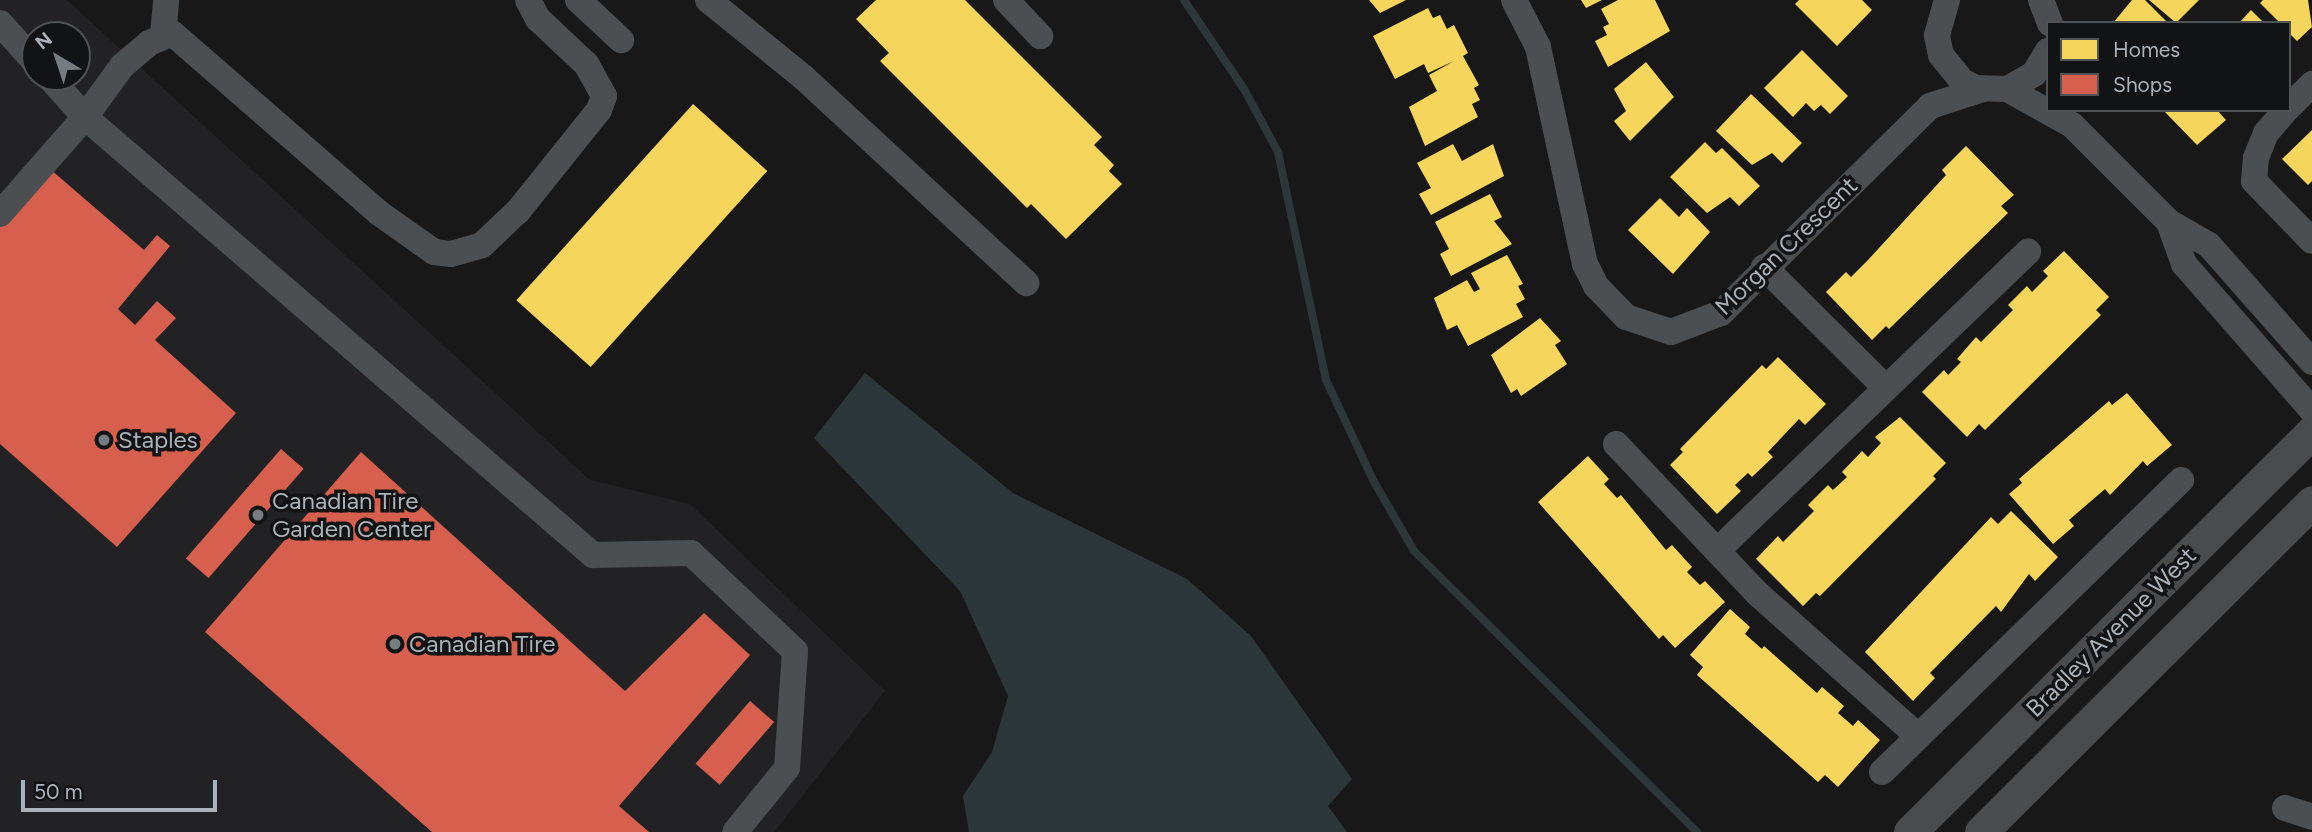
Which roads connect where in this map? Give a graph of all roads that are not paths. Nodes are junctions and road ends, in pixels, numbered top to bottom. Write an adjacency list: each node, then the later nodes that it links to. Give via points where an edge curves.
1 (166, 0): 13 (street)
2 (528, 0): 13 (street, via 538,19 597,80 602,103 518,211 482,245 451,254 435,252 379,213 196,49 172,33)
3 (578, 0): 15 (street)
4 (1006, 0): 14 (street)
5 (1514, 0): 32 (street, Morgan Crescent, via 1538,47 1585,264 1612,305 1642,324 1671,332 1721,313)
6 (2041, 0): 10 (street)
7 (2058, 0): 11 (street)
8 (713, 1): 33 (street, via 803,77)
9 (1941, 6): 17 (street)
10 (2050, 21)
11 (2052, 21)
12 (0, 23): 16 (street)
13 (163, 36): 26 (street, via 122,66)
14 (1041, 36)
15 (621, 40)
16 (21, 46)
17 (1940, 49): 20 (street, via 1951,71); 22 (street)
18 (2046, 54): 20 (street, Morgan Crescent, via 2034,74)
19 (2312, 84): 23 (street)
20 (1995, 89): 22 (street, Morgan Crescent); 24 (street)
21 (62, 91): 26 (street)
22 (1930, 106): 32 (street, Morgan Crescent)
23 (2291, 106)
24 (2046, 109)
25 (2285, 112): 30 (street, via 2266,133 2256,158 2254,181)
26 (85, 117): 28 (street); 46 (street, via 593,555 691,553 795,651 787,768)
27 (2069, 118): 29 (street)
28 (0, 214)
29 (2169, 222): 34 (street, via 2209,245); 36 (street, via 2184,264)
30 (2312, 241)
31 (2028, 252): 35 (street)
32 (1764, 267): 35 (street)
33 (1026, 283)
34 (2312, 362)
35 (1886, 388): 41 (street)
36 (2312, 410)
37 (2312, 432): 47 (main road, Bradley Avenue West)
38 (1616, 444): 41 (street)
39 (2181, 480): 42 (street)
40 (2312, 502): 48 (main road, Bradley Avenue West)
41 (1719, 549): 42 (street, via 1758,594)
42 (1917, 735): 43 (street)
43 (1882, 772)
44 (2285, 808): 45 (street)
45 (2312, 817)
46 (735, 832)
47 (1910, 832)
48 (1981, 832)

